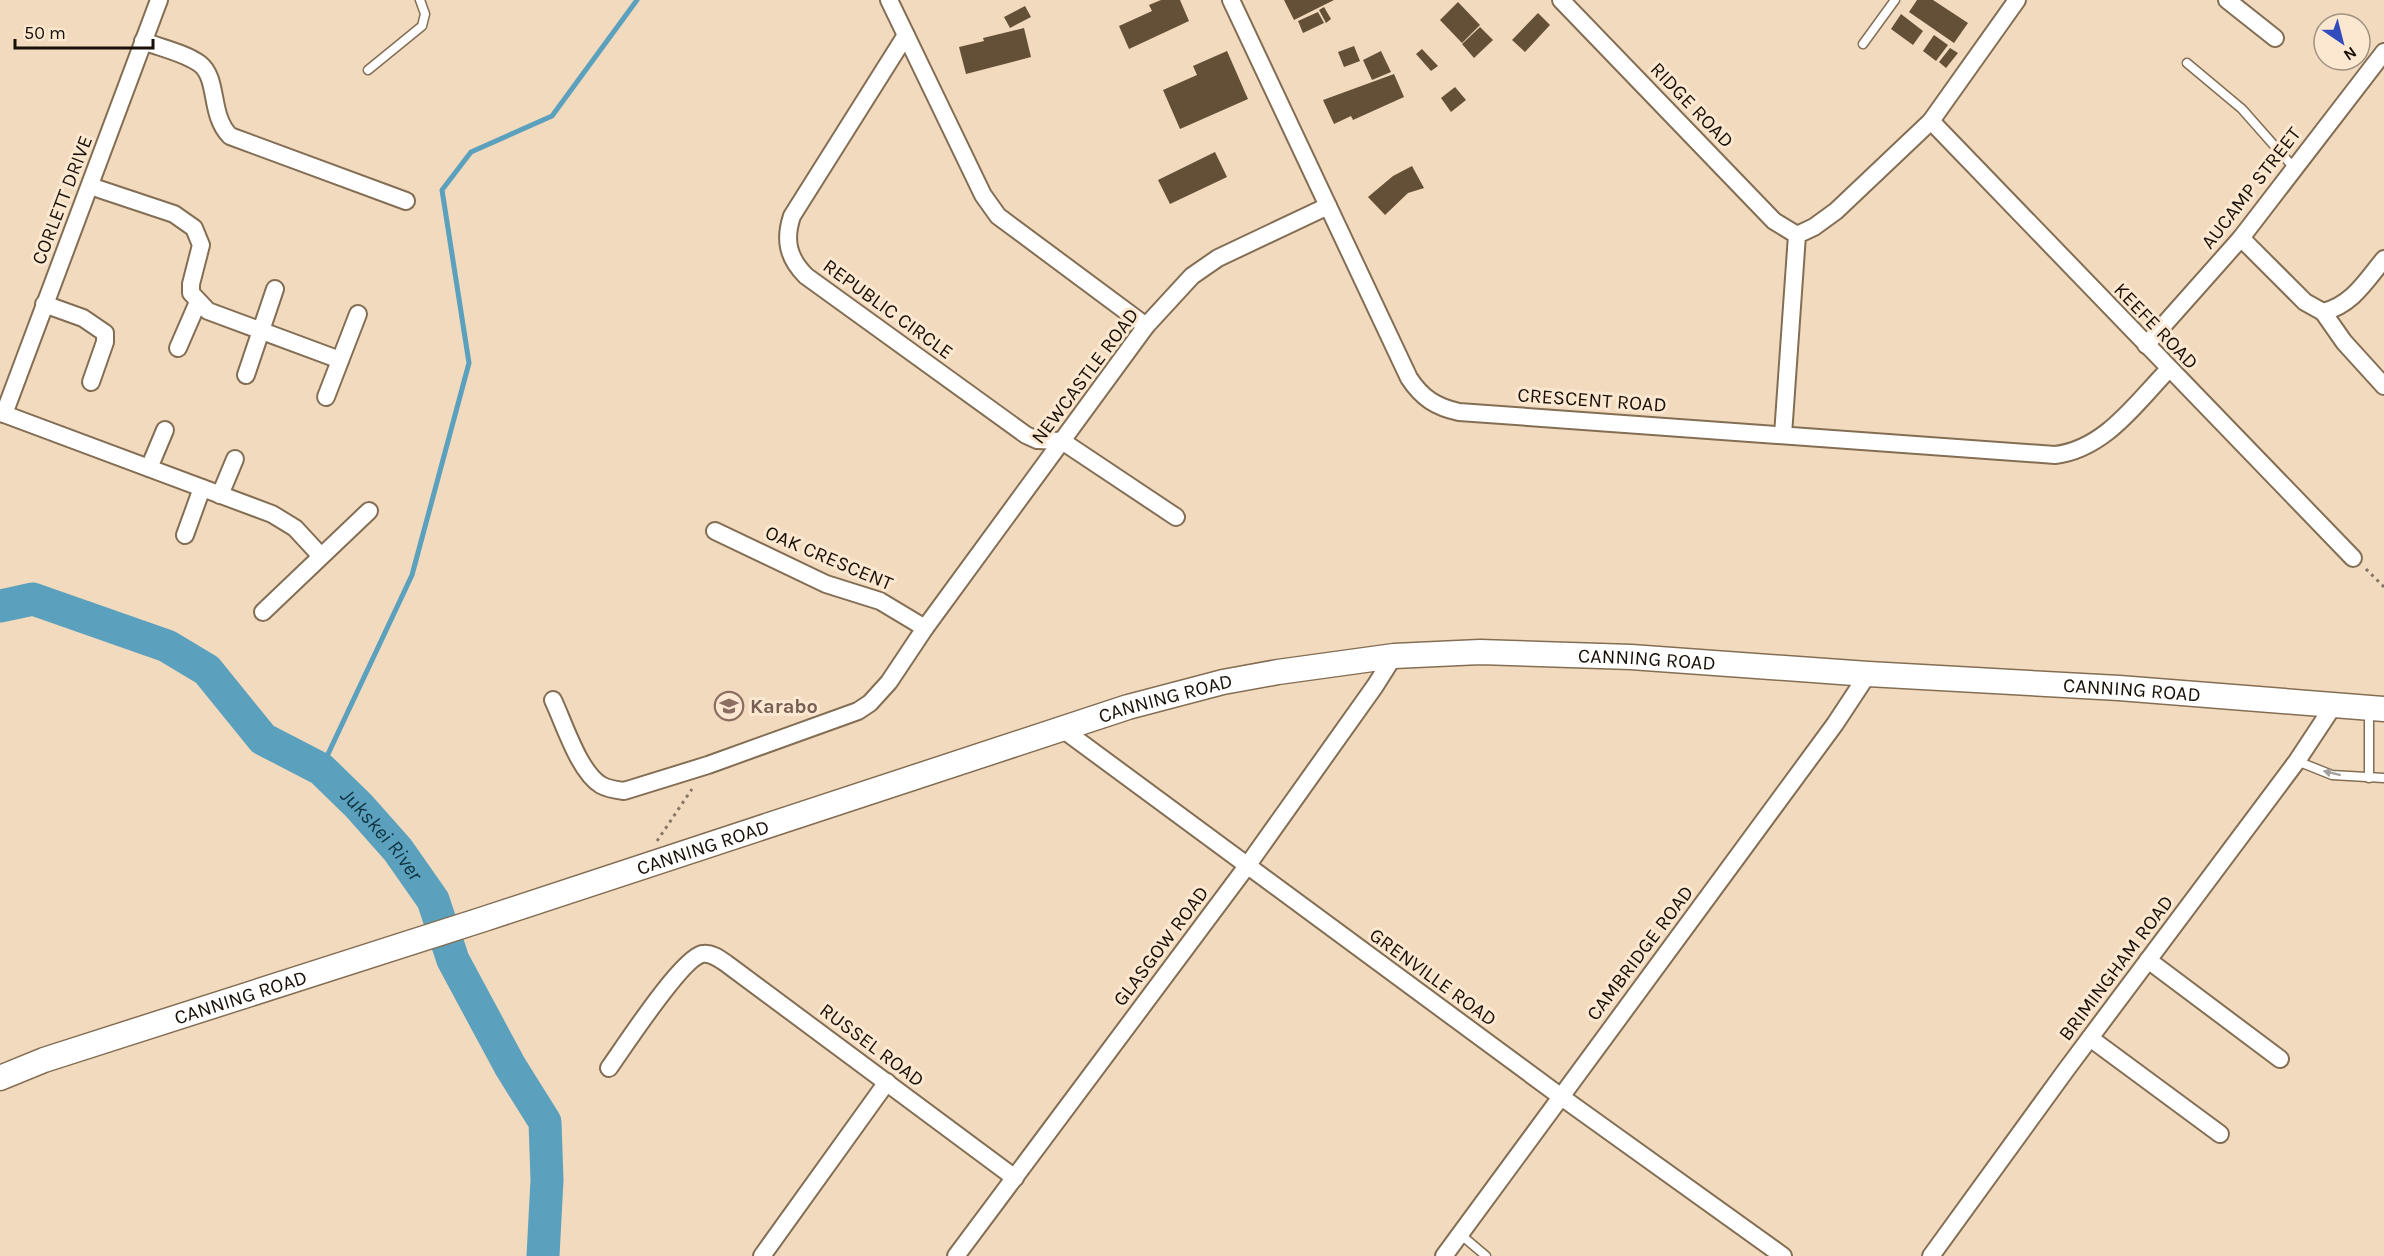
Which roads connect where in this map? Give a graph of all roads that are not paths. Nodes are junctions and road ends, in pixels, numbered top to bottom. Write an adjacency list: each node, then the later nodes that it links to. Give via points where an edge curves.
1 (159, 0): 11 (street, CORLETT DRIVE)
2 (420, 0): 15 (lane, via 425,14 422,26)
3 (889, 0): 9 (street)
4 (1231, 0): 20 (street, CRESCENT ROAD)
5 (1561, 0): 21 (street, RIDGE ROAD, via 1774,221)
6 (1895, 0): 12 (lane)
7 (2017, 0): 16 (street)
8 (2228, 0): 10 (street)
9 (906, 35): 29 (street, via 983,195 998,216); 42 (street, REPUBLIC CIRCLE, via 792,216 787,239 792,258 806,276 1026,435 1036,440)
10 (2275, 38)
11 (143, 41): 18 (street, CORLETT DRIVE); 19 (street, via 200,64 210,81 217,118 230,136)
12 (1863, 44)
13 (2384, 52): 17 (street, AUCAMP STREET)
14 (2187, 63): 17 (lane, via 2242,109)
15 (368, 70)
16 (1931, 122): 21 (street, via 1836,210); 31 (street, KEEFE ROAD)
17 (2294, 168): 22 (street, AUCAMP STREET)
18 (90, 186): 25 (street, via 174,214 194,228 201,245 191,293); 26 (street, CORLETT DRIVE)
19 (406, 201)
20 (1328, 206): 29 (street, NEWCASTLE ROAD, via 1203,266); 41 (street, CRESCENT ROAD, via 1409,378 1435,405 1459,412)
21 (1797, 235): 41 (street)
22 (2241, 238): 27 (street, via 2305,302); 31 (street, AUCAMP STREET)
23 (2384, 259): 27 (street, via 2349,301 2339,309)
24 (275, 289): 30 (street)
25 (198, 302): 30 (street, via 208,311); 32 (street)
26 (44, 304): 36 (street, via 82,318 105,333); 39 (street, CORLETT DRIVE)
27 (2324, 312): 37 (street, via 2344,342)
28 (358, 314): 33 (street)
29 (1146, 326): 42 (street, NEWCASTLE ROAD)
30 (261, 330): 33 (street); 35 (street)
31 (2146, 345): 34 (street, KEEFE ROAD)
32 (178, 348)
33 (340, 360): 38 (street)
34 (2169, 369): 41 (street, CRESCENT ROAD, via 2112,428 2071,453 2041,455); 52 (street, KEEFE ROAD)
35 (246, 375)
36 (91, 382)
37 (2384, 386)
38 (326, 397)
39 (2, 415): 44 (street)
40 (165, 430): 44 (street)
41 (1782, 435)
42 (1062, 441): 48 (street); 54 (street, NEWCASTLE ROAD)
43 (235, 459): 46 (street)
44 (148, 468): 45 (street)
45 (202, 488): 46 (street); 50 (street)
46 (220, 495): 51 (street, via 272,514 295,528)
47 (369, 511): 51 (street)
48 (1176, 517)
49 (715, 531): 54 (street, OAK CRESCENT, via 826,584 880,601)
50 (185, 535)
51 (320, 555): 53 (street)
52 (2353, 558)
53 (262, 612)
54 (925, 628): 57 (street, NEWCASTLE ROAD, via 889,682 858,711 637,788 610,789 600,785 584,767)
55 (1394, 656): 56 (main road, CANNING ROAD, via 1528,652); 60 (main road, CANNING ROAD, via 1223,682); 64 (street, GLASGOW ROAD)
56 (1869, 674): 58 (main road, CANNING ROAD); 71 (street, CAMBRIDGE ROAD)
57 (553, 700)
58 (2334, 705): 59 (main road, CANNING ROAD); 61 (street, BRIMINGHAM ROAD)
59 (2377, 709): 62 (lane)
60 (1061, 728): 64 (street, GRENVILLE ROAD); 69 (main road, CANNING ROAD, via 44,1060)
61 (2297, 761): 62 (lane, one-way to 61, via 2332,775); 65 (street, BRIMINGHAM ROAD)
62 (2369, 778): 63 (lane)
63 (2384, 778)
64 (1247, 866): 71 (street, GRENVILLE ROAD); 73 (street, GLASGOW ROAD)
65 (2148, 960): 66 (street, BRIMINGHAM ROAD); 67 (street)
66 (2090, 1038): 72 (street); 80 (street, BRIMINGHAM ROAD)
67 (2280, 1059)
68 (609, 1068): 70 (street, RUSSEL ROAD, via 679,971 700,954 710,954)
69 (0, 1078)
70 (887, 1082): 73 (street, RUSSEL ROAD); 75 (street)
71 (1560, 1096): 74 (street, CAMBRIDGE ROAD); 79 (street, GRENVILLE ROAD)
72 (2220, 1134)
73 (1015, 1178): 76 (street, GLASGOW ROAD)
74 (1460, 1234): 77 (street, CAMBRIDGE ROAD); 78 (lane)
75 (762, 1256)
76 (956, 1256)
77 (1444, 1256)
78 (1486, 1256)
79 (1783, 1256)
80 (1931, 1256)

